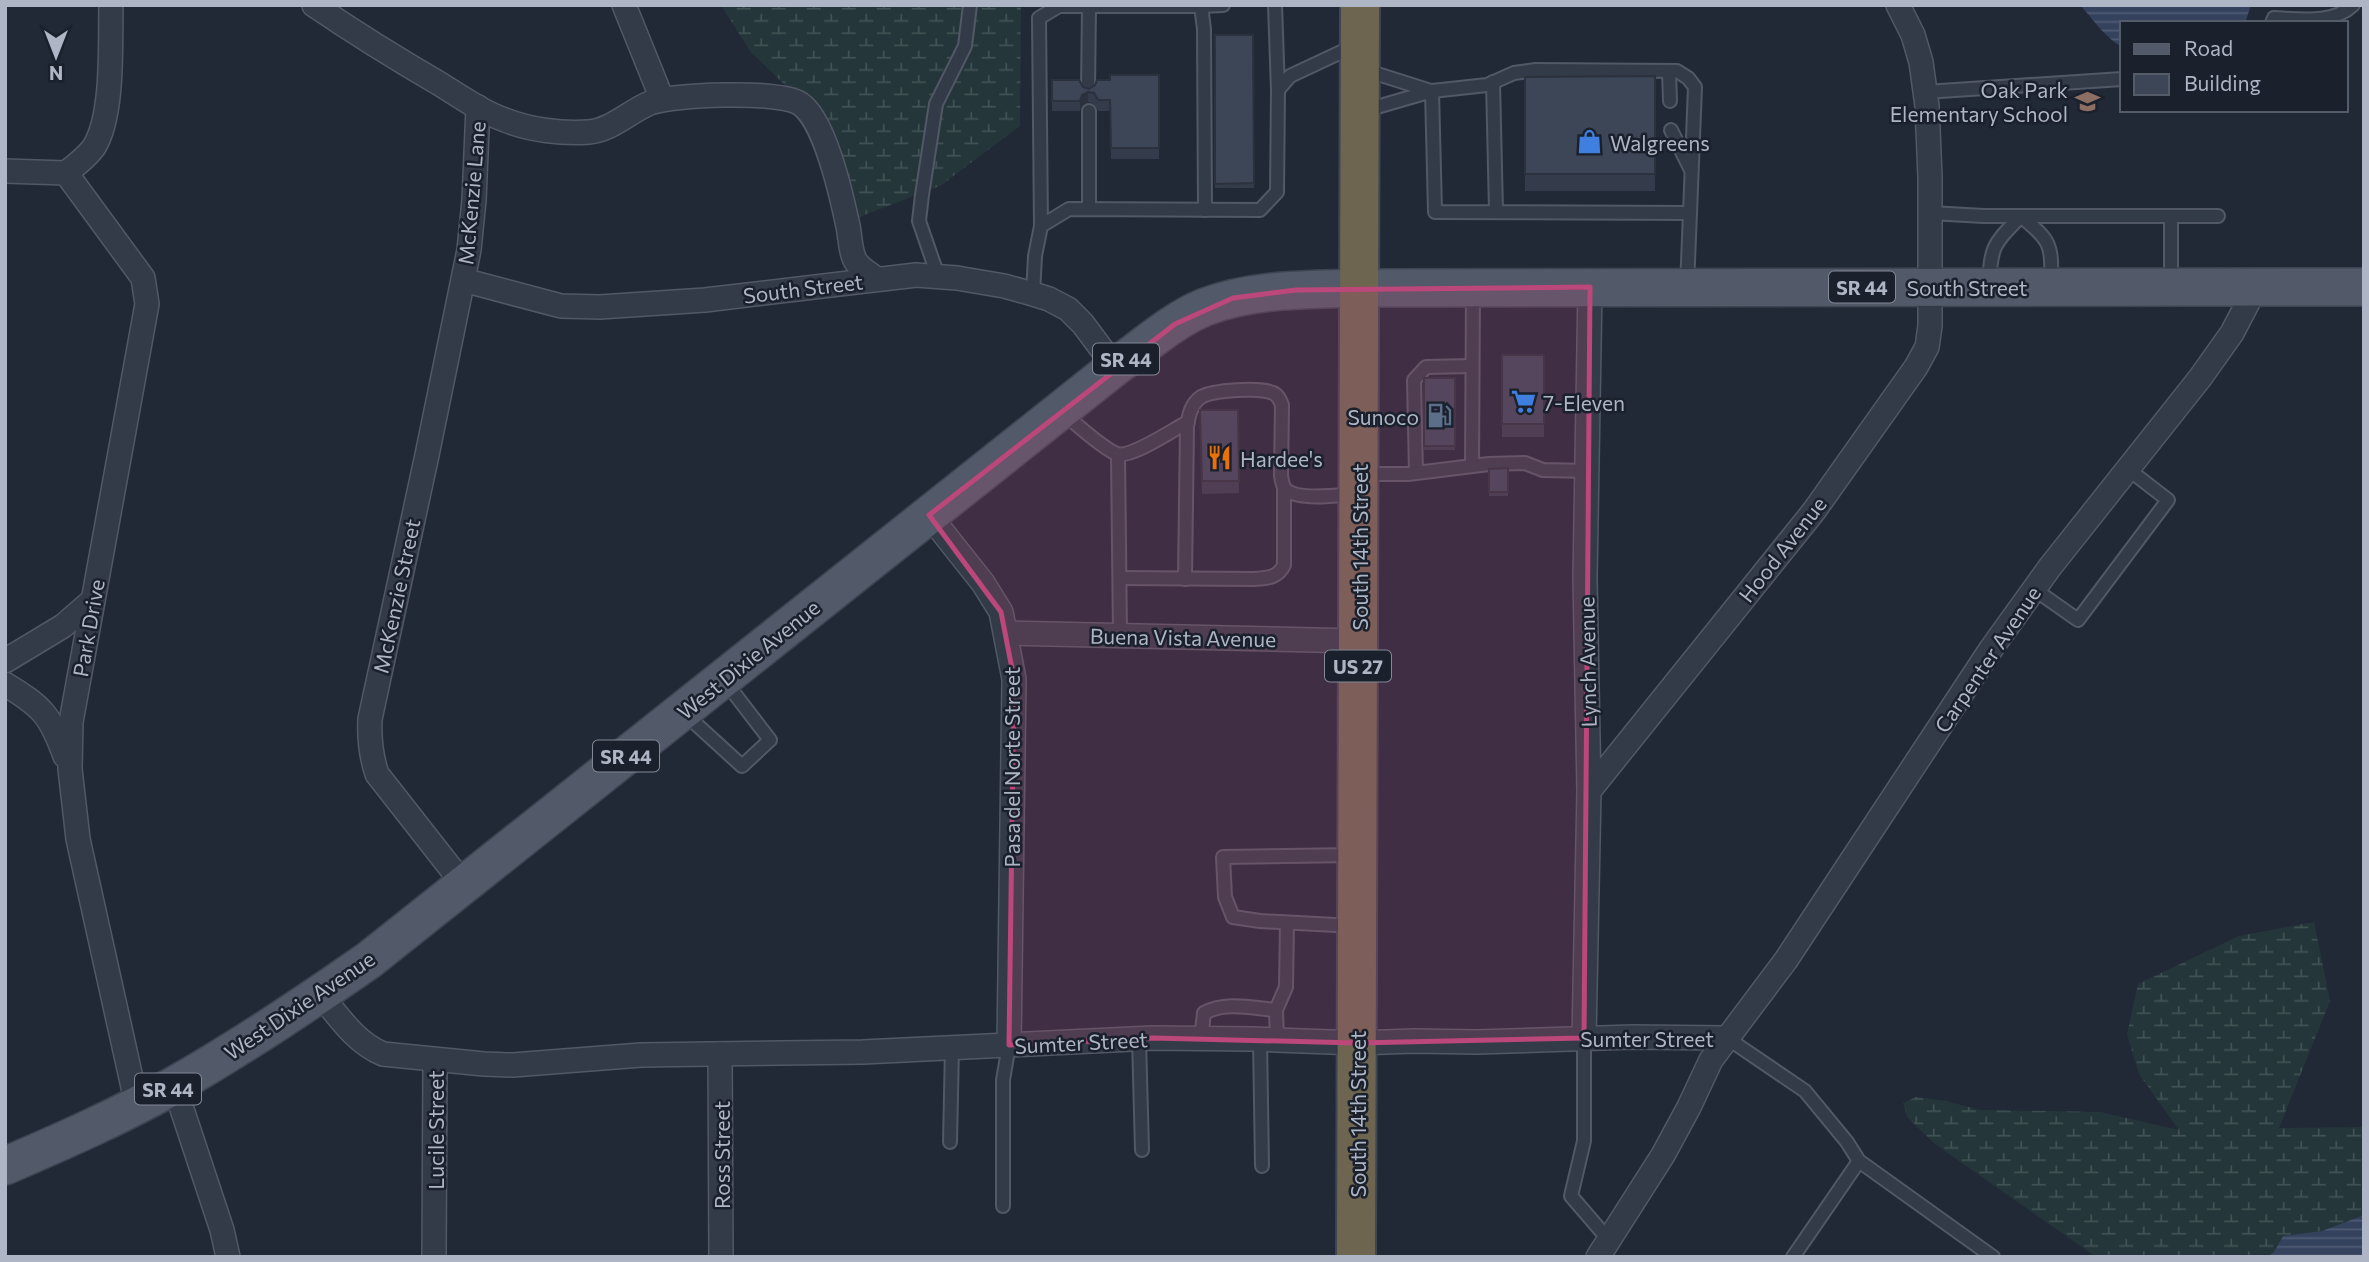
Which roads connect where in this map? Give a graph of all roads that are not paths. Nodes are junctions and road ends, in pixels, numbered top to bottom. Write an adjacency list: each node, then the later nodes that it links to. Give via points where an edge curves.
1 (111, 5): 30 (street, via 103,125 93,147)
2 (314, 5): 25 (street)
3 (624, 5): 23 (street)
4 (970, 5): 41 (lane, via 965,46 936,104 919,220)
5 (1223, 5): 12 (lane)
6 (1275, 5): 19 (lane)
7 (1360, 5): 15 (highway, South 14th Street / US 27)
8 (1898, 5): 22 (street, Hood Avenue, via 1913,35)
9 (2353, 5): 14 (lane, via 2318,20)
10 (1089, 6): 11 (lane); 13 (lane, via 1059,6); 20 (lane)
11 (1104, 6): 12 (lane)
12 (1202, 6): 33 (lane)
13 (1039, 12): 40 (lane)
14 (2273, 15)
15 (1360, 55): 19 (lane, via 1290,76); 21 (lane); 27 (highway, South 14th Street / US 27)
16 (1669, 71): 18 (lane, via 1536,70); 24 (lane); 31 (lane, via 1677,71 1695,87)
17 (2120, 79): 22 (lane)
18 (1493, 82): 21 (lane); 34 (lane)
19 (1278, 90): 33 (lane, via 1277,192 1260,210)
20 (1088, 91)
21 (1432, 91): 27 (lane); 34 (lane, via 1435,212)
22 (1925, 92): 36 (street, Hood Avenue)
23 (662, 99): 25 (street, via 606,127 573,133 522,126); 42 (street, via 774,95 807,107 827,147 854,258)
24 (1670, 101)
25 (478, 107): 43 (street, McKenzie Lane, via 474,200)
26 (1089, 111): 32 (lane)
27 (1360, 112): 53 (highway, South 14th Street / US 27)
28 (1671, 130): 31 (lane)
29 (5, 171): 30 (street)
30 (66, 173): 70 (street, Park Drive, via 143,278 147,304)
31 (1692, 174): 35 (lane)
32 (1089, 209): 33 (lane); 40 (lane, via 1069,209)
33 (1205, 210)
34 (1496, 211): 35 (lane)
35 (1690, 213): 45 (lane)
36 (1930, 213): 37 (lane); 46 (street, Hood Avenue)
37 (2021, 216): 38 (lane); 47 (lane, via 1990,254); 48 (lane, via 2046,237 2052,252)
38 (2171, 216): 39 (lane); 50 (lane)
39 (2218, 216)
40 (1041, 226): 54 (lane)
41 (938, 276): 42 (street, South Street); 54 (street, South Street)
42 (877, 279): 43 (street, South Street, via 705,300 600,307 561,306)
43 (463, 280): 81 (street, McKenzie Street, via 369,732 377,774)
44 (1590, 286): 45 (main road, South Street / SR 44); 49 (main road, South Street / SR 44); 62 (street, Lynch Avenue)
45 (1687, 286): 46 (main road, South Street / SR 44)
46 (1929, 286): 47 (main road, South Street / SR 44); 79 (street, Hood Avenue, via 1927,347 1916,367 1814,511)
47 (1989, 286): 48 (main road, South Street / SR 44)
48 (2051, 286): 50 (main road, South Street / SR 44)
49 (1474, 287): 53 (main road, South Street / SR 44); 55 (lane)
50 (2171, 287): 51 (main road, South Street / SR 44)
51 (2256, 287): 52 (main road, South Street / SR 44); 61 (street, Carpenter Avenue, via 2200,379)
52 (2364, 287)
53 (1360, 288): 56 (main road, West Dixie Avenue / SR 44, via 1261,294 1203,308); 64 (highway, South 14th Street / US 27)
54 (1033, 294): 56 (street, South Street, via 1068,309)
55 (1472, 366): 60 (lane); 63 (lane, via 1426,367 1415,380)
56 (1115, 367): 57 (main road, West Dixie Avenue / SR 44)
57 (1060, 411): 59 (lane); 66 (main road, West Dixie Avenue / SR 44)
58 (1188, 422): 59 (lane, via 1131,453); 65 (lane, via 1191,408 1201,397 1259,390 1274,393 1282,405); 68 (lane)
59 (1118, 455): 67 (lane)
60 (1472, 466): 62 (lane, via 1525,463 1543,470); 63 (lane)
61 (2128, 469): 69 (street, Carpenter Avenue); 69 (lane, via 2168,500 2078,620)
62 (1587, 471): 79 (street, Lynch Avenue)
63 (1416, 473): 64 (lane)
64 (1359, 484): 65 (lane, via 1305,496); 73 (highway, South 14th Street / US 27)
65 (1284, 488): 68 (lane, via 1284,565 1280,572 1269,578)
66 (929, 515): 71 (street, Pasa del Norte Street, via 983,583 1001,612); 75 (main road, West Dixie Avenue / SR 44)
67 (1120, 578): 68 (lane); 72 (lane)
68 (1185, 579)
69 (2034, 589): 87 (street, Carpenter Avenue, via 1792,951)
70 (93, 600): 74 (street, via 63,626); 78 (street, Park Drive, via 71,722)
71 (1007, 633): 72 (street, Buena Vista Avenue); 92 (street, Pasa del Norte Street, via 1014,679)
72 (1120, 635): 73 (street, Buena Vista Avenue)
73 (1358, 641): 80 (highway, South 14th Street / US 27)
74 (5, 662)
75 (723, 679): 77 (main road, West Dixie Avenue / SR 44); 77 (lane, via 771,740 742,766)
76 (5, 684): 78 (street, via 46,713)
77 (683, 711): 81 (main road, West Dixie Avenue / SR 44)
78 (70, 769): 97 (street, Park Drive, via 78,839)
79 (1589, 791): 86 (street, Lynch Avenue)
80 (1357, 855): 82 (lane, via 1223,857 1225,897 1233,917); 83 (highway, South 14th Street / US 27)
81 (464, 885): 84 (main road, West Dixie Avenue / SR 44)
82 (1287, 923): 83 (lane); 85 (lane, via 1286,987)
83 (1357, 926): 91 (highway, South 14th Street / US 27)
84 (320, 994): 95 (street, Lucile Street, via 369,1048); 96 (main road, West Dixie Avenue / SR 44)
85 (1276, 1010): 89 (lane, via 1214,1008 1205,1013); 90 (lane)
86 (1584, 1038): 87 (street, Sumter Street); 91 (street, Sumter Street); 104 (lane, via 1584,1141 1570,1196)
87 (1727, 1038): 100 (lane, via 1805,1091); 104 (street, via 1663,1155)
88 (1139, 1039): 89 (street, Sumter Street); 92 (street, Sumter Street); 99 (lane)
89 (1202, 1039): 90 (street, Sumter Street)
90 (1269, 1040): 91 (street, Sumter Street); 102 (lane)
91 (1357, 1043): 108 (highway, South 14th Street / US 27)
92 (1009, 1045): 93 (street, Sumter Street); 103 (lane, via 1003,1080)
93 (952, 1048): 94 (street, Sumter Street); 98 (lane)
94 (720, 1054): 95 (street, Sumter Street, via 513,1065); 107 (street, Ross Street)
95 (435, 1060): 106 (street, Lucile Street)
96 (174, 1085): 97 (main road, West Dixie Avenue / SR 44); 105 (street)
97 (137, 1105): 101 (main road, West Dixie Avenue / SR 44)
98 (950, 1142)
99 (1142, 1150)
100 (1859, 1161): 109 (lane); 110 (lane)
101 (5, 1166)
102 (1262, 1166)
103 (1003, 1206)
104 (1603, 1248)
105 (228, 1257)
106 (434, 1257)
107 (722, 1257)
108 (1356, 1257)
109 (1793, 1257)
110 (1993, 1257)

